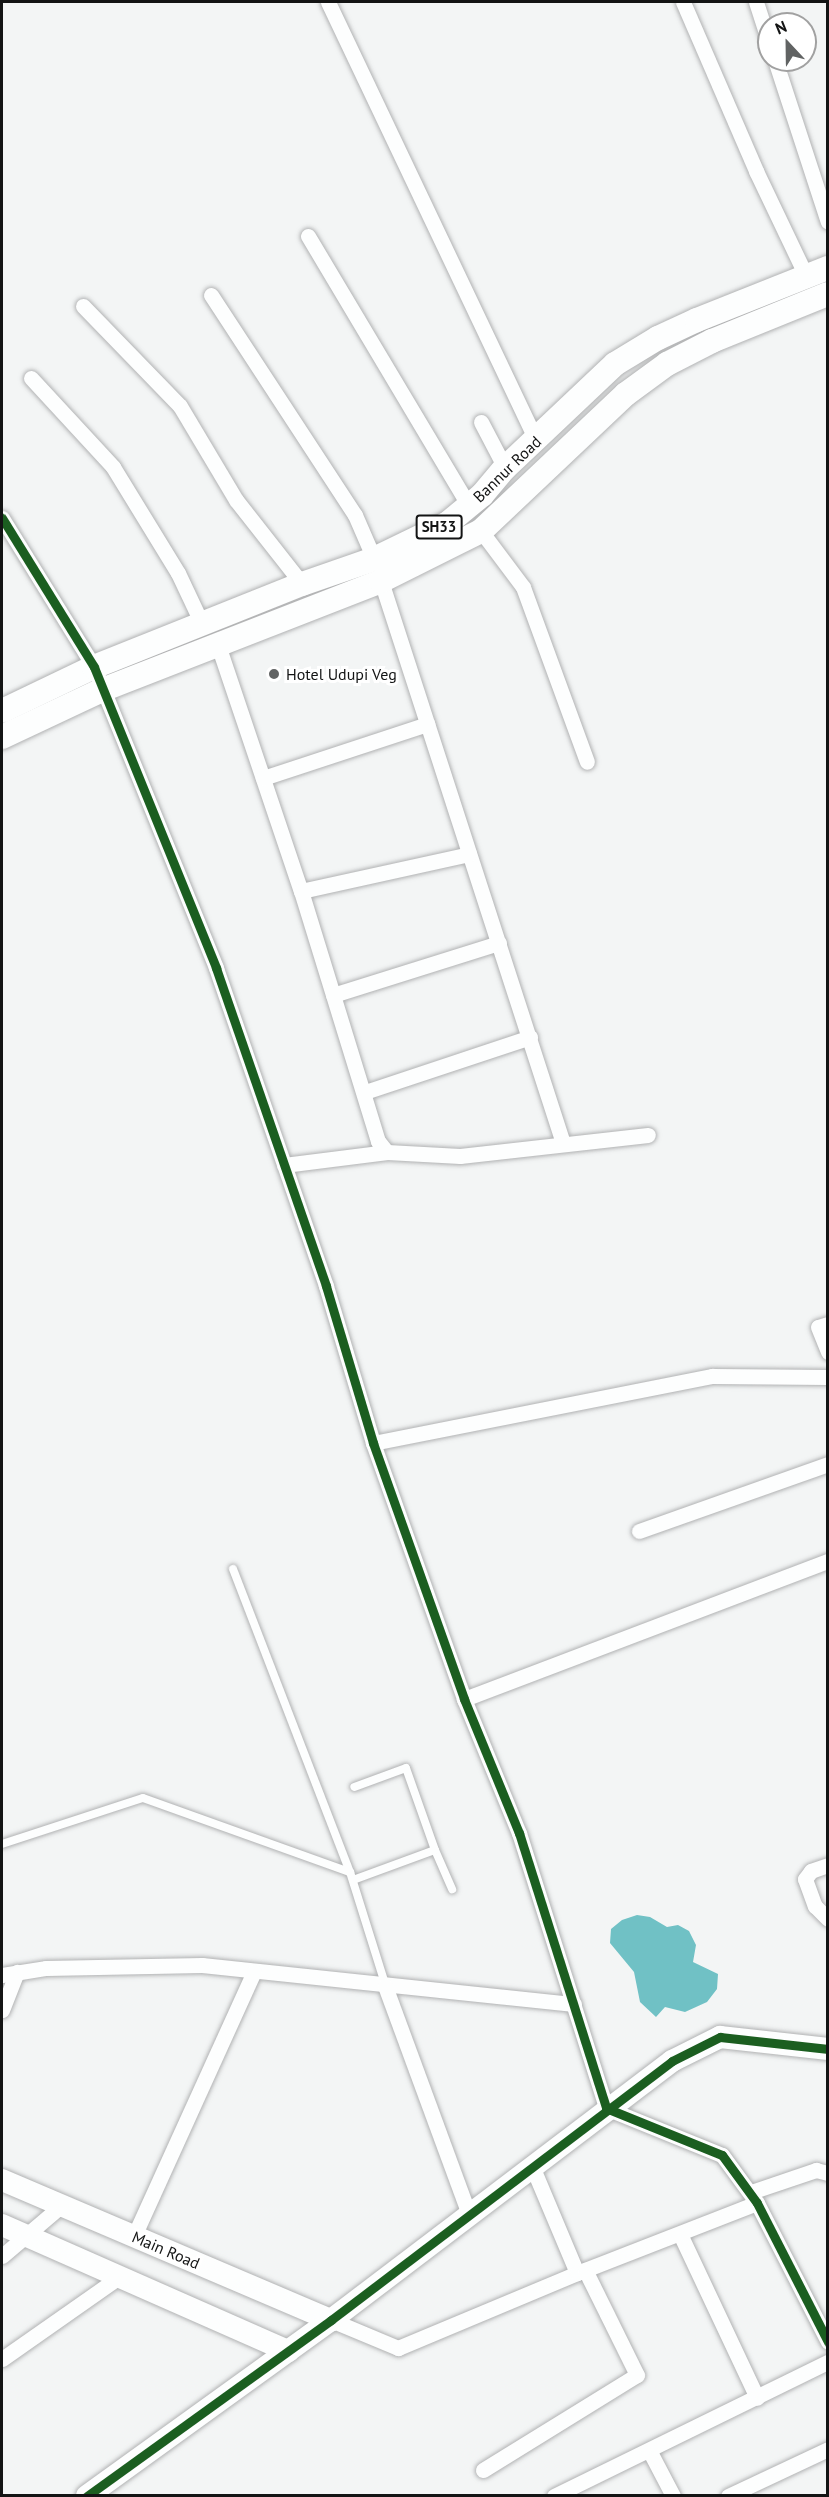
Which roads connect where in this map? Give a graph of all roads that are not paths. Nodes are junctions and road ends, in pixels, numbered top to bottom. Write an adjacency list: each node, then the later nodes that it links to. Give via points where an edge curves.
1 (328, 2): 12 (street)
2 (683, 2): 6 (street, via 756,171)
3 (779, 72): 4 (street)
4 (828, 222)
5 (308, 236): 14 (street)
6 (817, 272): 12 (main road, Bannur Road / SH33, via 658,338 615,364)
7 (828, 294): 16 (main road, via 712,341 667,364 626,394)
8 (211, 295): 17 (street, via 355,515)
9 (83, 306): 18 (street, via 180,406 236,500)
10 (31, 378): 19 (street, via 113,467 178,573)
11 (481, 422): 13 (street)
12 (536, 441): 13 (main road, Bannur Road / SH33)
13 (505, 468): 14 (main road, Bannur Road / SH33)
14 (469, 506): 17 (main road, Bannur Road / SH33)
15 (2, 518): 21 (street)
16 (481, 531): 17 (main road); 26 (street, via 523,587)
17 (378, 570): 18 (main road, Bannur Road / SH33); 20 (main road); 24 (street)
18 (302, 584): 19 (main road, Bannur Road / SH33)
19 (202, 624): 21 (main road, Bannur Road / SH33)
20 (218, 645): 22 (main road); 27 (street)
21 (94, 667): 22 (street); 23 (main road, Bannur Road / SH33)
22 (102, 690): 25 (main road); 37 (street, via 216,968)
23 (2, 711)
24 (427, 724): 27 (street); 28 (street)
25 (2, 737)
26 (587, 762)
27 (263, 778): 29 (street)
28 (469, 854): 29 (street); 30 (street)
29 (301, 891): 31 (street)
30 (499, 943): 31 (street); 32 (street)
31 (333, 994): 33 (street)
32 (530, 1036): 33 (street); 35 (street)
33 (365, 1092): 36 (street, via 378,1141)
34 (648, 1135): 35 (street)
35 (563, 1143): 36 (street, via 460,1156)
36 (387, 1152): 37 (street)
37 (284, 1165): 41 (street, via 326,1286)
38 (828, 1324): 39 (street, via 818,1327)
39 (828, 1352)
40 (828, 1377): 41 (street, via 712,1376)
41 (373, 1443): 46 (street)
42 (828, 1464): 43 (street)
43 (639, 1531)
44 (828, 1561): 46 (street)
45 (232, 1569): 51 (lane)
46 (464, 1699): 57 (street, via 519,1833)
47 (354, 1787): 49 (lane, via 406,1768)
48 (2, 1844): 51 (lane, via 143,1798)
49 (435, 1850): 51 (lane); 52 (lane)
50 (828, 1865): 53 (street, via 811,1871 805,1879 815,1906)
51 (351, 1876): 56 (lane)
52 (452, 1889)
53 (828, 1919)
54 (254, 1972): 55 (street, via 202,1965 46,1968); 56 (street); 70 (street)
55 (9, 1974): 58 (street)
56 (385, 1986): 57 (street); 66 (street)
57 (574, 2004): 60 (street)
58 (2, 2010)
59 (828, 2049): 60 (street, via 720,2037 672,2061)
60 (606, 2108): 61 (street); 64 (street, via 722,2155)
61 (532, 2166): 66 (street); 72 (street)
62 (828, 2173): 64 (street, via 816,2170)
63 (2, 2180): 65 (street, Main Road)
64 (754, 2198): 68 (street); 75 (street)
65 (62, 2205): 69 (street); 70 (street, Main Road)
66 (469, 2214): 74 (street)
67 (2, 2225): 69 (street)
68 (680, 2234): 72 (street); 79 (street)
69 (26, 2236): 71 (street); 73 (street)
70 (134, 2236): 74 (street, Main Road)
71 (2, 2256)
72 (581, 2271): 74 (street, via 398,2348); 82 (street, via 637,2376)
73 (119, 2277): 76 (street); 77 (street)
74 (331, 2320): 76 (street)
75 (828, 2342)
76 (288, 2351): 83 (street)
77 (2, 2359)
78 (828, 2362): 79 (street)
79 (757, 2398): 81 (street)
80 (828, 2449): 86 (street)
81 (649, 2450): 84 (street); 85 (street)
82 (483, 2470)
83 (87, 2496)
84 (554, 2496)
85 (673, 2496)
86 (728, 2496)

